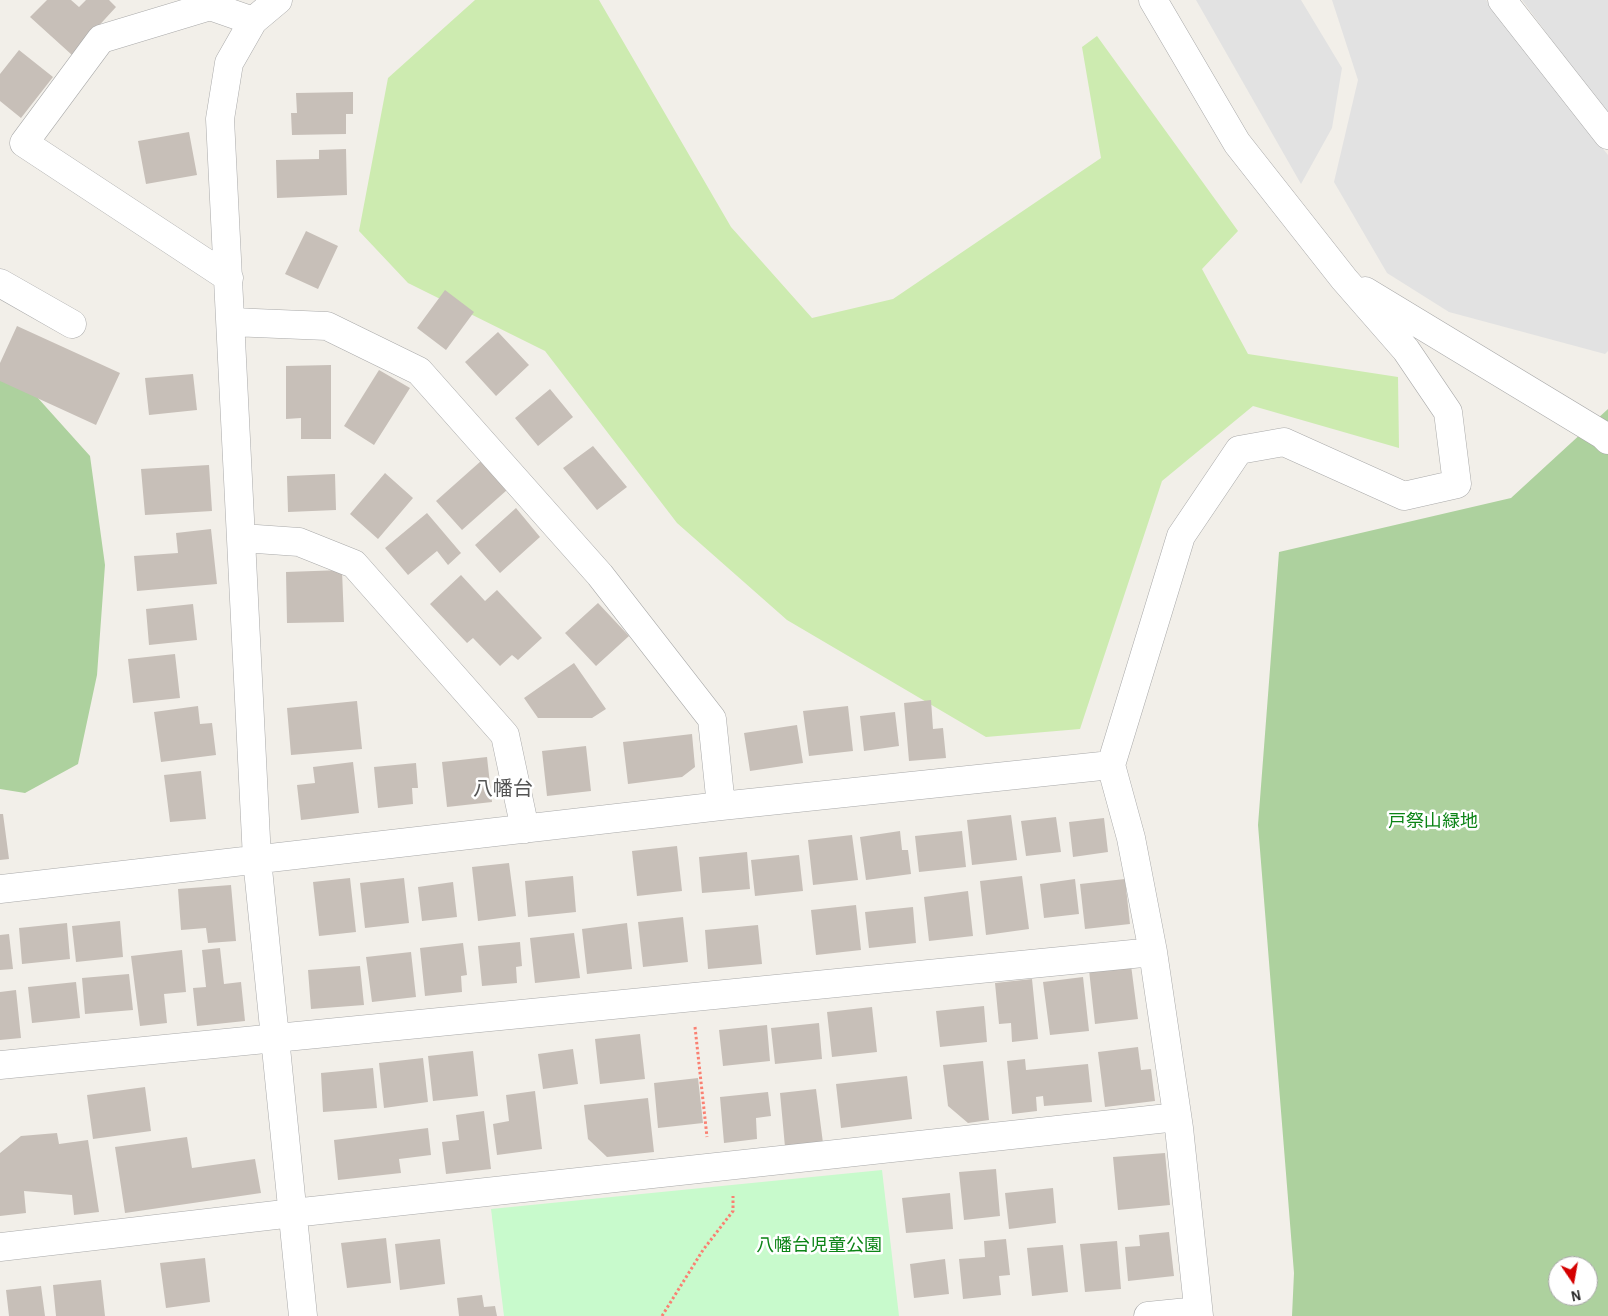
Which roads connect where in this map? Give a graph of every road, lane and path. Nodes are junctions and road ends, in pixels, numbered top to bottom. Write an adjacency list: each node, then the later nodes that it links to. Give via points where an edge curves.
1 (278, 0): 4 (street)
2 (1153, 0): 7 (street, via 1236,143)
3 (1502, 0): 5 (street)
4 (253, 21): 6 (street, via 229,63 220,119); 6 (street, via 210,6 101,39 24,143)
5 (1608, 135)
6 (229, 278): 9 (street)
7 (1344, 279): 11 (street); 13 (street, via 1406,350 1448,412 1458,484 1404,496 1284,442 1239,450 1181,536)
8 (0, 282): 10 (street)
9 (231, 322): 12 (street); 14 (street, via 327,326 419,371 600,574 712,718)
10 (72, 324)
11 (1608, 440)
12 (242, 538): 15 (street, via 299,542 354,564 505,735); 16 (street)
13 (1111, 765): 14 (street); 18 (street, via 1131,838)
14 (721, 806): 15 (street)
15 (525, 829): 16 (street)
16 (257, 859): 17 (street); 20 (street)
17 (0, 889)
18 (1154, 952): 19 (street); 22 (street)
19 (692, 997): 20 (street); 23 (path)
20 (275, 1037): 21 (street); 24 (street)
21 (0, 1065)
22 (1177, 1117): 23 (street); 26 (street)
23 (720, 1166): 24 (street); 28 (path, via 733,1212 703,1250)
24 (293, 1213): 25 (street); 27 (street)
25 (0, 1247)
26 (1198, 1313): 29 (street)
27 (303, 1316)
28 (662, 1316)
29 (1148, 1316)

